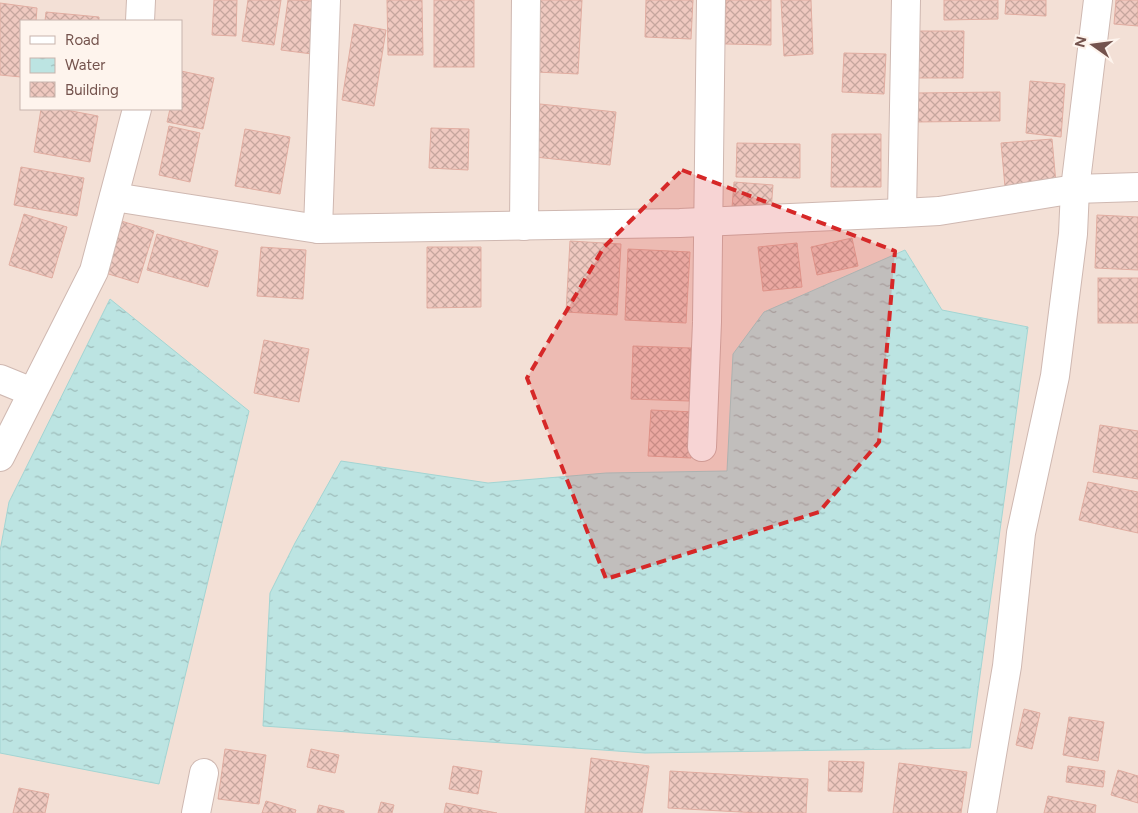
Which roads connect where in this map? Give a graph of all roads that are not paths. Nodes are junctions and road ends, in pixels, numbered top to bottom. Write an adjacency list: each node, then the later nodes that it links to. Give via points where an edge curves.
1 (141, 0): 7 (street)
2 (326, 0): 15 (street)
3 (526, 0): 14 (street)
4 (711, 0): 13 (street)
5 (906, 0): 12 (street)
6 (1098, 0): 10 (street)
7 (140, 20)
8 (137, 110): 11 (street)
9 (1138, 187): 10 (street)
10 (1075, 189): 12 (street, via 939,211); 22 (street, via 1073,234 1055,376 1021,533 1007,666)
11 (114, 197): 15 (street); 17 (street, via 94,271)
12 (902, 213): 13 (street)
13 (709, 222): 14 (street); 19 (street)
14 (524, 226): 15 (street)
15 (318, 229)
16 (0, 379): 17 (street)
17 (32, 392): 18 (street)
18 (4, 440)
19 (702, 447)
20 (204, 773): 21 (street)
21 (196, 813)
22 (982, 813)

